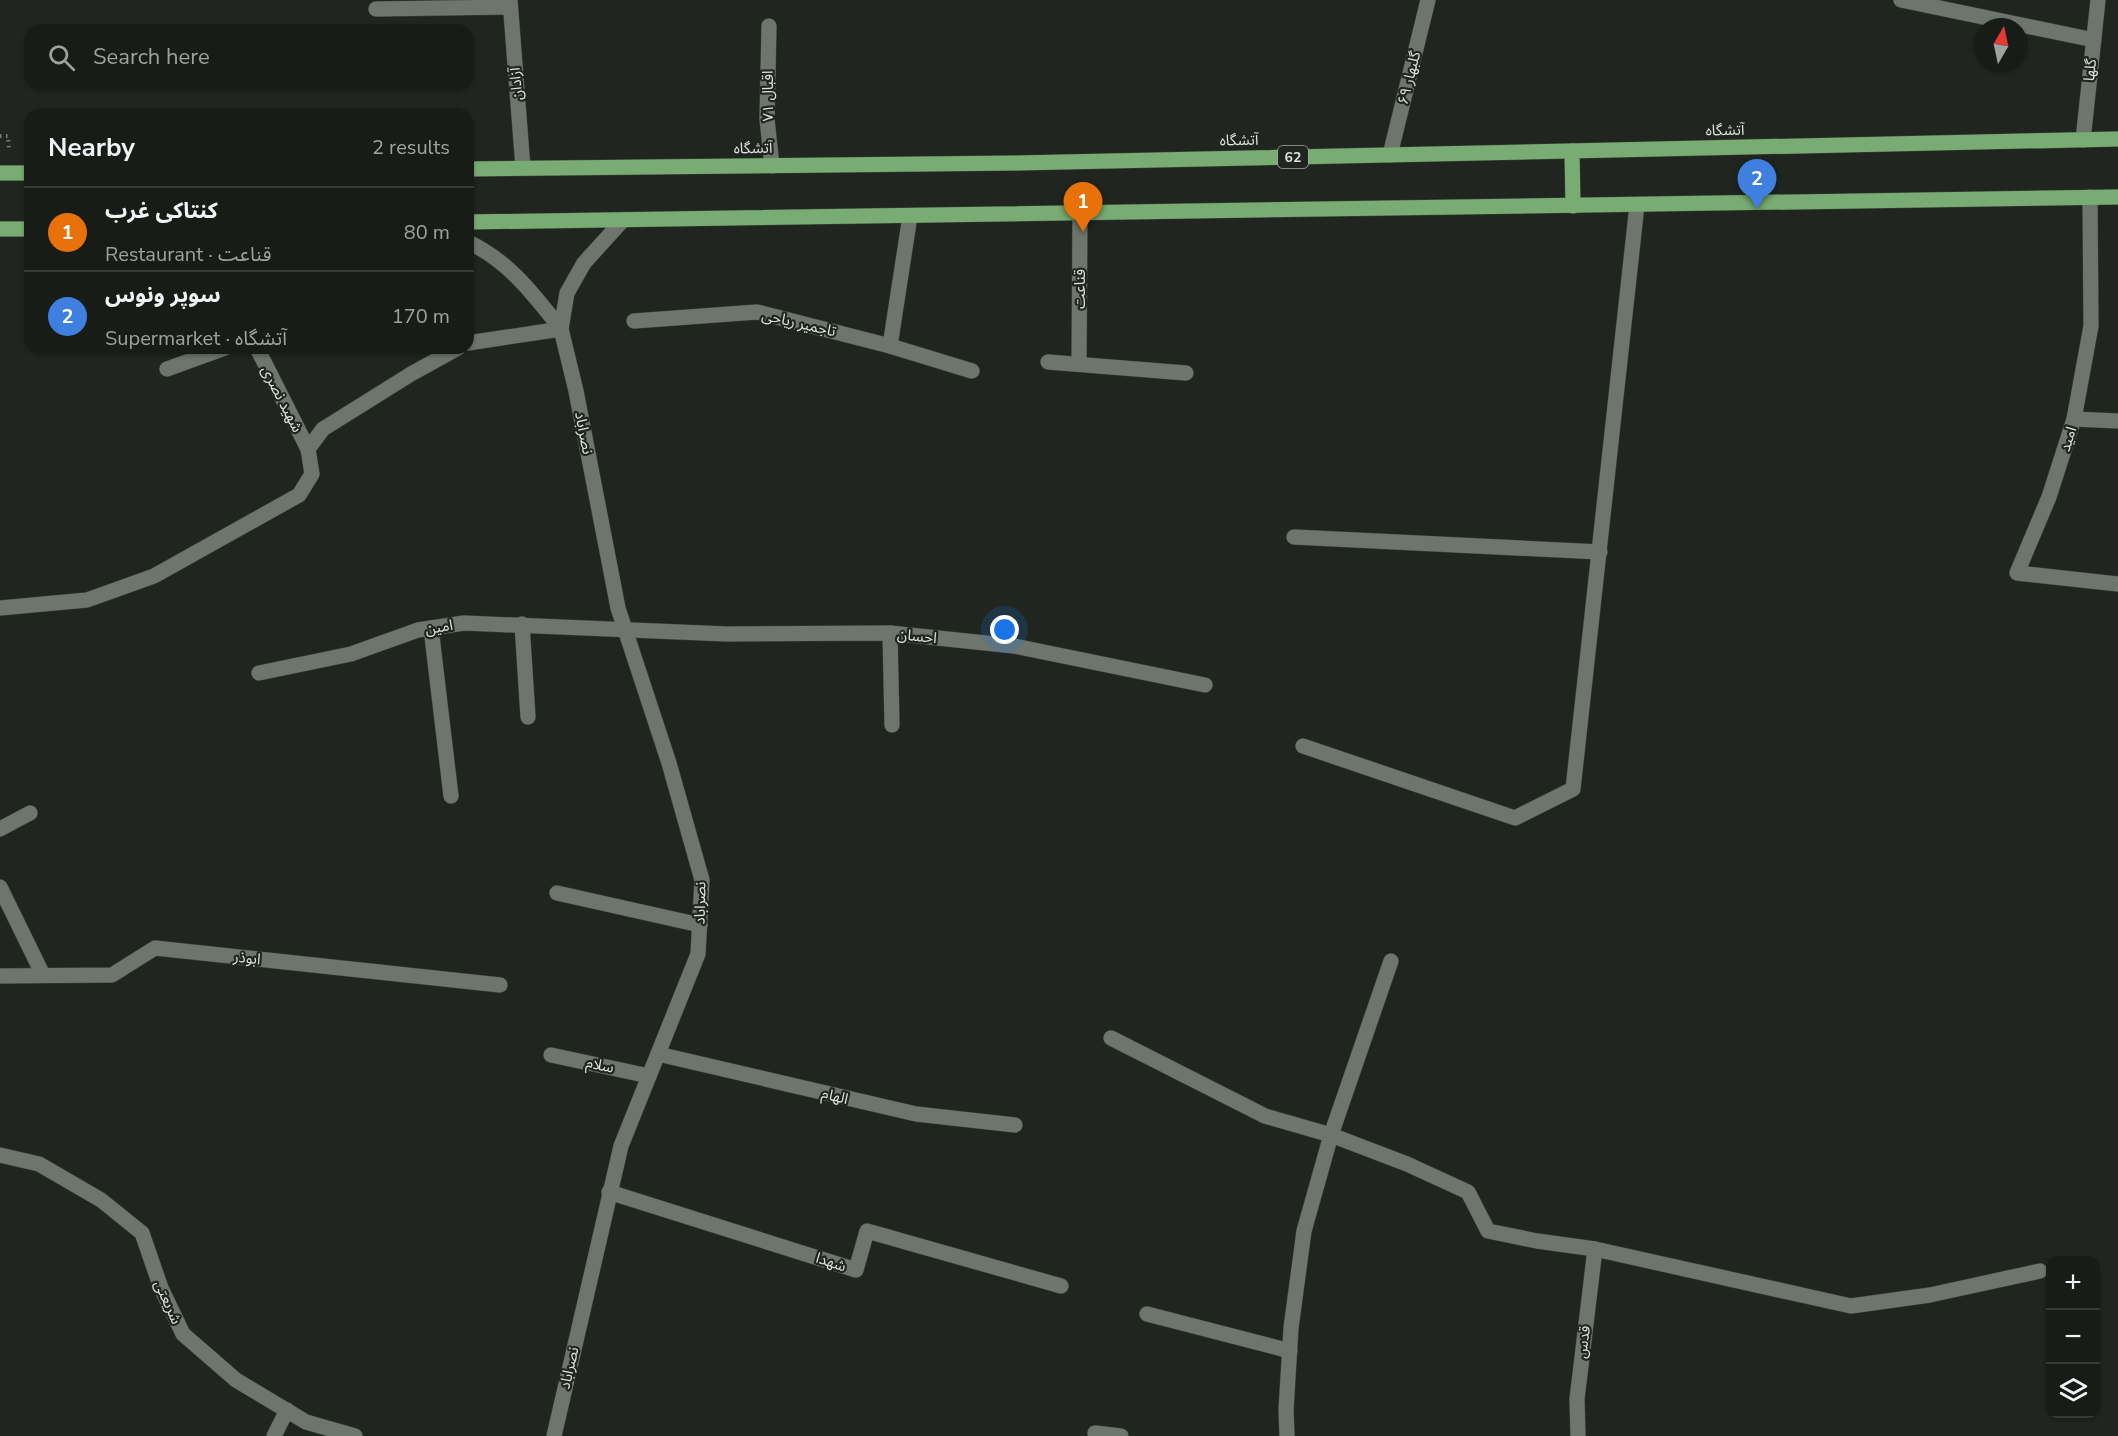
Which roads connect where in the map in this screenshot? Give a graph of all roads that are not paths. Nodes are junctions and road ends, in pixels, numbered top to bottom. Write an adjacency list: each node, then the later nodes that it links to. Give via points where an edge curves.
1 (1428, 0): 11 (street, ۶۹ گلبهار)
2 (1901, 0): 7 (street)
3 (2098, 0): 7 (street, گلها)
4 (510, 4): 5 (street); 13 (street, آزادان)
5 (376, 9)
6 (769, 26): 12 (street, ۷۱ اقبال, via 767,119)
7 (2094, 40): 9 (street, گلها)
8 (2118, 139): 9 (main road, آتشگاه / 62)
9 (2083, 140): 10 (main road, آتشگاه / 62)
10 (1572, 151): 11 (main road, آتشگاه / 62); 20 (main road)
11 (1390, 155): 12 (main road, آتشگاه / 62)
12 (772, 166): 13 (main road, آتشگاه / 62)
13 (523, 168): 14 (main road, آتشگاه / 62)
14 (474, 169)
15 (0, 173): 16 (main road)
16 (24, 173)
17 (2090, 197): 18 (main road); 19 (main road); 40 (street, امید, via 2091,326)
18 (2118, 197)
19 (1637, 205): 20 (main road); 44 (street)
20 (1573, 206): 21 (main road)
21 (1080, 213): 22 (main road); 36 (street, قناعت)
22 (910, 216): 23 (main road); 31 (street)
23 (622, 220): 24 (main road); 29 (street, via 584,263 567,293)
24 (474, 222)
25 (0, 229): 26 (main road)
26 (24, 229)
27 (474, 245): 29 (street, via 522,280)
28 (634, 321): 31 (street, تاجمیر ریاحی, via 757,312)
29 (561, 329): 30 (street); 49 (street, نصراباد)
30 (474, 342)
31 (890, 346): 38 (street, تاجمیر ریاحی)
32 (208, 354): 37 (street)
33 (259, 354): 42 (street, شهید نصری)
34 (447, 354): 42 (street, via 323,429)
35 (1048, 362): 36 (street)
36 (1079, 364): 39 (street)
37 (167, 369)
38 (972, 371)
39 (1186, 373)
40 (2074, 419): 41 (street); 45 (street, امید, via 2049,498 2017,573)
41 (2118, 422)
42 (308, 449): 46 (street, via 312,474 299,495 154,576 87,600)
43 (1294, 537): 44 (street)
44 (1600, 552): 55 (street, via 1573,789 1515,818)
45 (2118, 584)
46 (0, 608)
47 (522, 624): 48 (street, امین, via 464,623); 49 (street, امین); 53 (street)
48 (431, 628): 51 (street, امین, via 351,654); 56 (street)
49 (625, 629): 50 (street, احسان, via 726,634); 61 (street, نصراباد, via 702,880)
50 (890, 633): 52 (street, احسان, via 1014,646); 54 (street)
51 (259, 673)
52 (1205, 685)
53 (528, 717)
54 (892, 725)
55 (1303, 746)
56 (451, 795)
57 (30, 813): 58 (street)
58 (0, 829)
59 (0, 887): 63 (street)
60 (557, 893): 61 (street)
61 (700, 925): 67 (street, نصراباد, via 698,954)
62 (1391, 961): 71 (street)
63 (44, 975): 64 (street, ابوذر); 65 (street, ابوذر, via 112,975 154,948)
64 (0, 976)
65 (500, 985)
66 (1111, 1038): 71 (street, via 1265,1116)
67 (658, 1054): 69 (street, نصراباد); 70 (street, الهام, via 916,1114)
68 (551, 1055): 69 (street, سلام)
69 (649, 1076): 73 (street, نصراباد, via 621,1146)
70 (1015, 1125)
71 (1331, 1136): 74 (street, via 1468,1192 1488,1231); 78 (street, via 1304,1231)
72 (0, 1155): 79 (street, شریعتی, via 39,1164 101,1200 142,1233 161,1288 183,1334 236,1380)
73 (609, 1192): 76 (street, شهدا, via 856,1270 867,1231); 83 (street, نصراباد)
74 (1594, 1249): 75 (street, via 1851,1306 1930,1295); 86 (street, قدس, via 1577,1400)
75 (2040, 1271)
76 (1061, 1286)
77 (1147, 1314): 78 (street)
78 (1290, 1351): 85 (street)
79 (287, 1410): 81 (street); 82 (street, شریعتی, via 306,1422)
80 (1095, 1433): 84 (street)
81 (274, 1436)
82 (355, 1436)
83 (554, 1436)
84 (1121, 1436)
85 (1287, 1436)
86 (1578, 1436)

